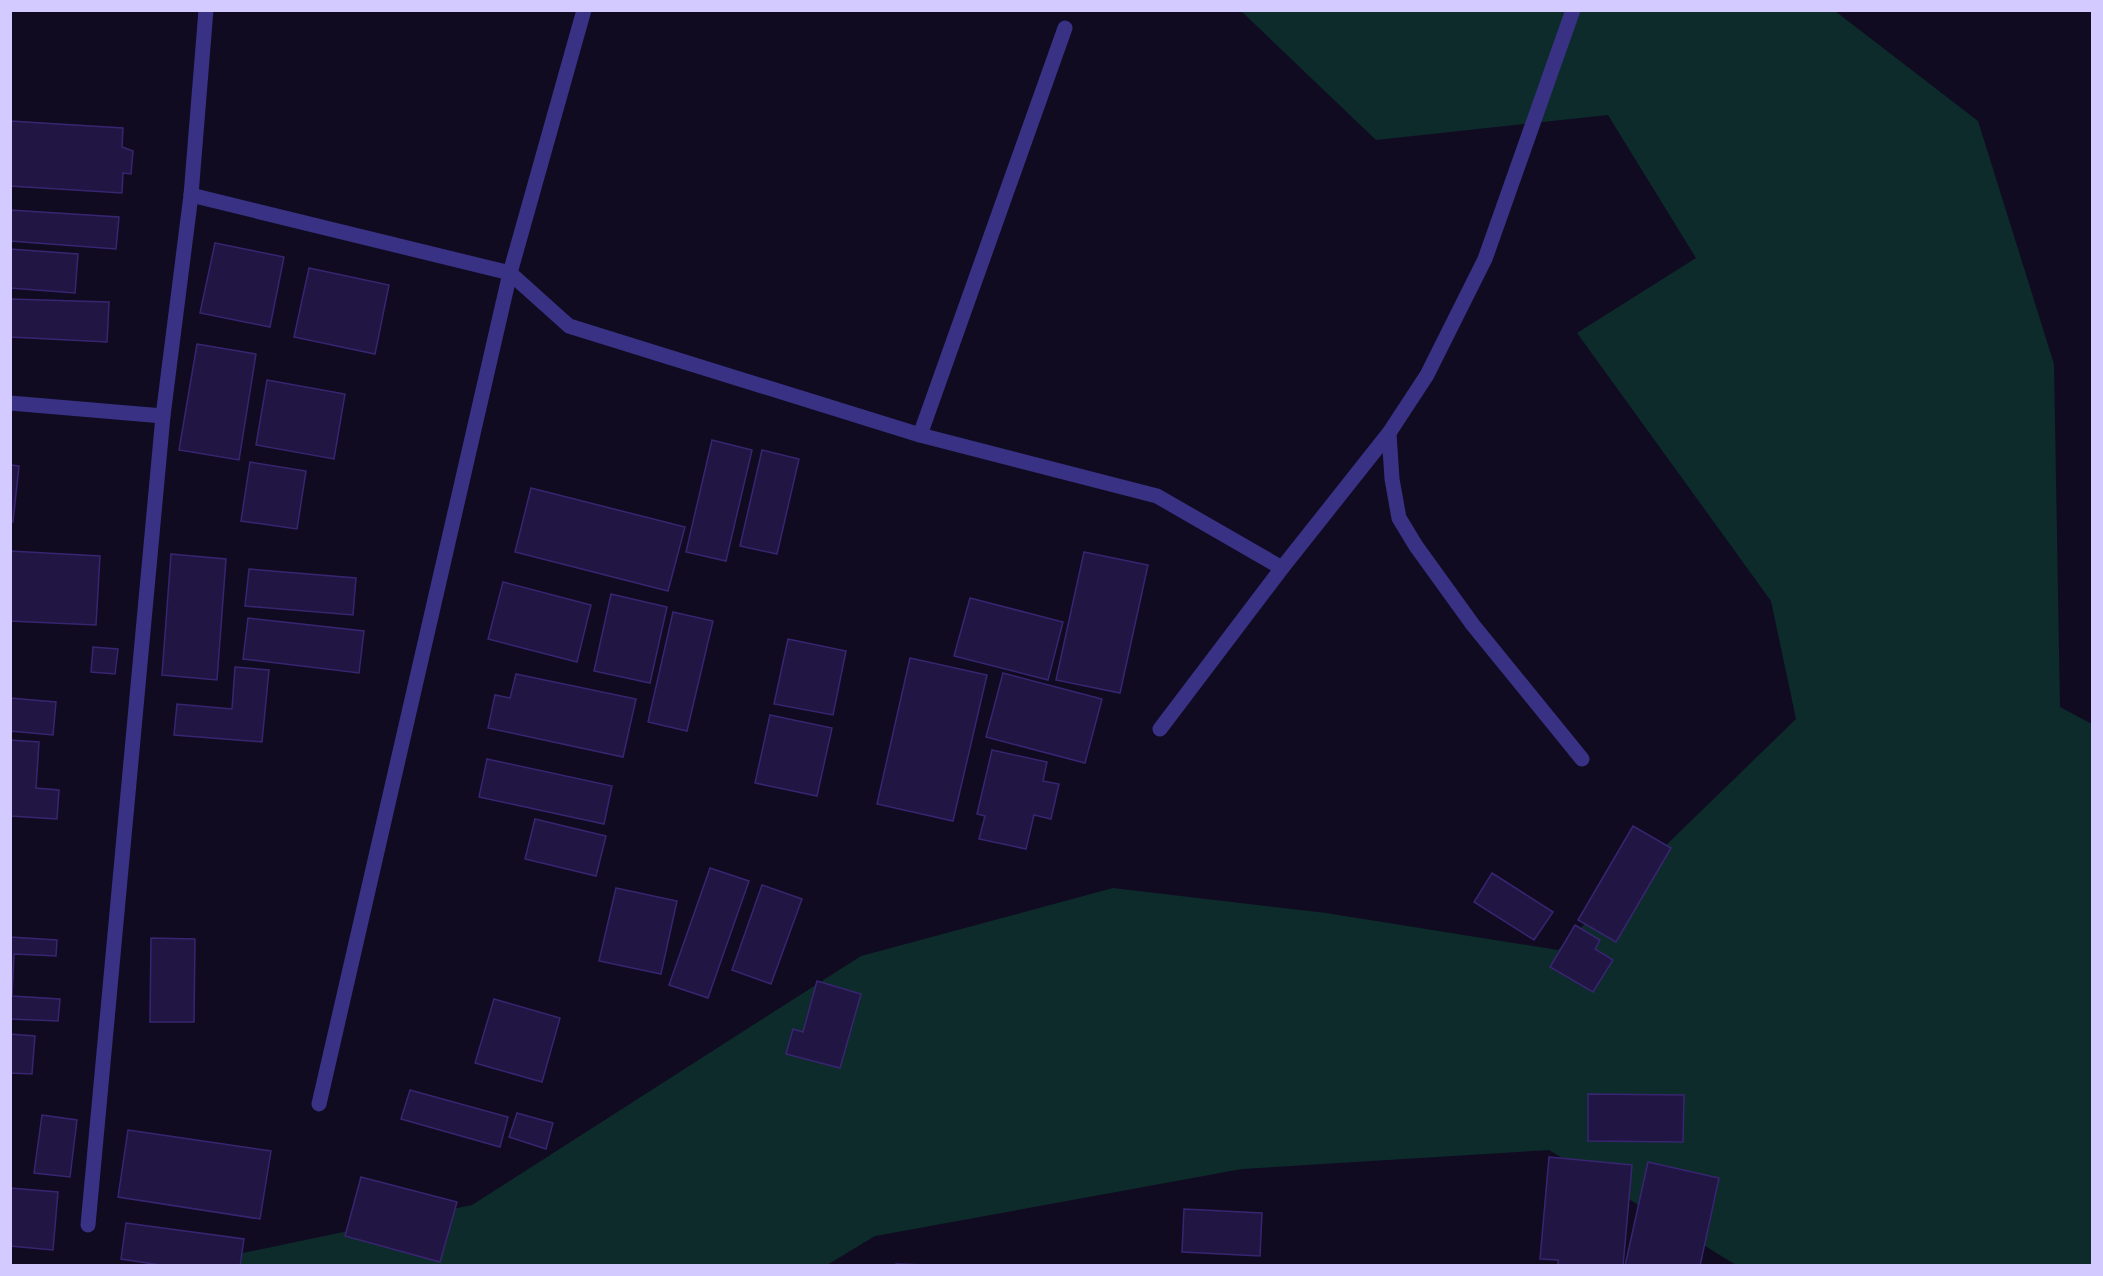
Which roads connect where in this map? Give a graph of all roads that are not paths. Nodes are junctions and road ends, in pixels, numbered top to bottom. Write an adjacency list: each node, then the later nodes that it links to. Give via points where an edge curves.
1 (206, 10): 5 (street)
2 (584, 10): 6 (street)
3 (1573, 10): 9 (street, via 1485,259 1427,375)
4 (1065, 28): 10 (street)
5 (191, 195): 6 (street); 8 (street)
6 (510, 273): 10 (street, via 569,326); 14 (street)
7 (10, 403): 8 (street)
8 (163, 416): 15 (street)
9 (1389, 433): 11 (street); 13 (street, via 1399,518 1473,625)
10 (920, 435): 11 (street, via 1157,496)
11 (1282, 568): 12 (street)
12 (1160, 729)
13 (1582, 759)
14 (319, 1104)
15 (88, 1225)

